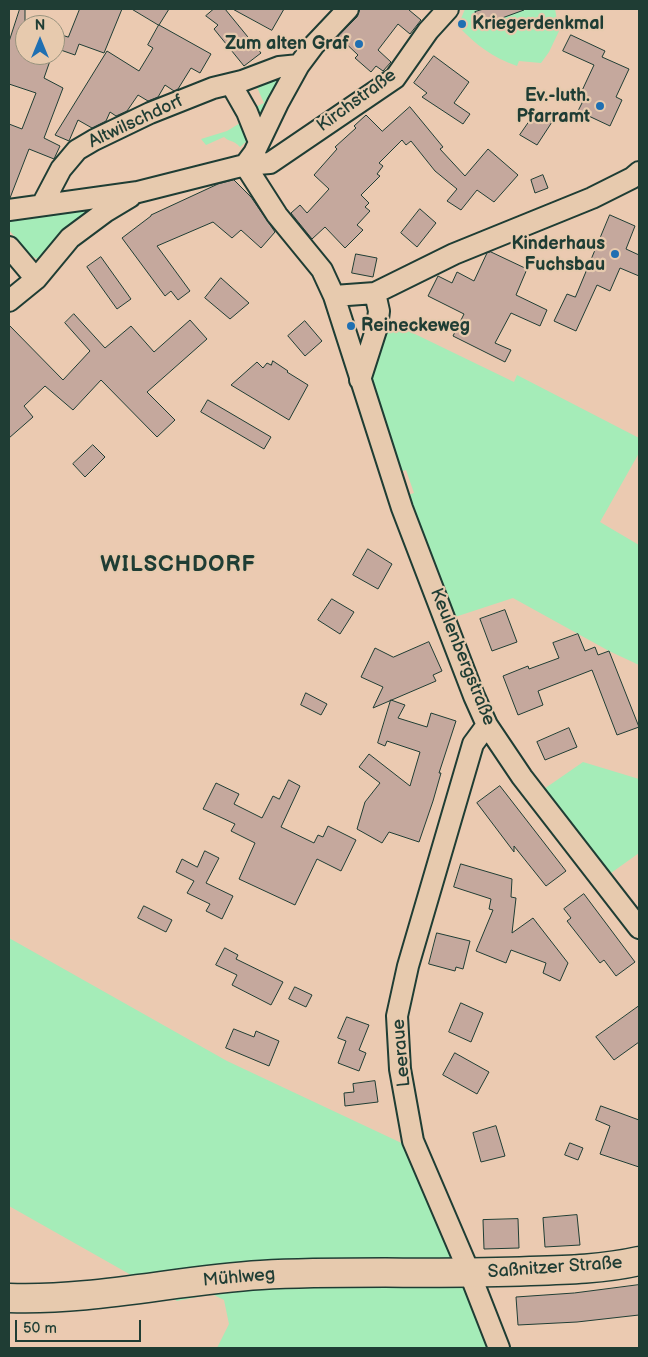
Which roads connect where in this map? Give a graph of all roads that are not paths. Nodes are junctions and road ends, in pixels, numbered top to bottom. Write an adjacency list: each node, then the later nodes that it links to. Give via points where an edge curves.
1 (348, 9): 3 (street)
2 (448, 9): 6 (street, Kirchstraße, via 395,78 270,163)
3 (299, 65): 4 (street, Altwilschdorf); 5 (street)
4 (231, 84): 5 (street); 9 (street, Altwilschdorf, via 150,113 77,150 61,169)
5 (259, 142): 6 (street)
6 (245, 165): 8 (street, Kirchstraße); 14 (street, Keulenbergstraße, via 277,215 322,270)
7 (639, 172): 13 (street, via 592,198 454,254)
8 (138, 192): 9 (street); 12 (street, via 70,238)
9 (42, 205): 10 (street)
10 (9, 210)
11 (9, 247): 12 (street)
12 (36, 279): 15 (street)
13 (374, 293): 14 (street); 16 (street, via 379,311 377,327)
14 (334, 296): 16 (street, Keulenbergstraße)
15 (9, 300)
16 (360, 380): 17 (street, Keulenbergstraße, via 402,508)
17 (487, 725): 18 (street, Keulenbergstraße, via 522,777); 20 (street, Leeraue, via 473,744 408,966 397,1016 400,1069 413,1141)
18 (639, 928)
19 (639, 1261): 20 (street, Saßnitzer Straße, via 571,1270)
20 (470, 1274): 21 (street, Mühlweg, via 261,1275 99,1294); 22 (street, Leeraue)
21 (9, 1298)
22 (499, 1348)

